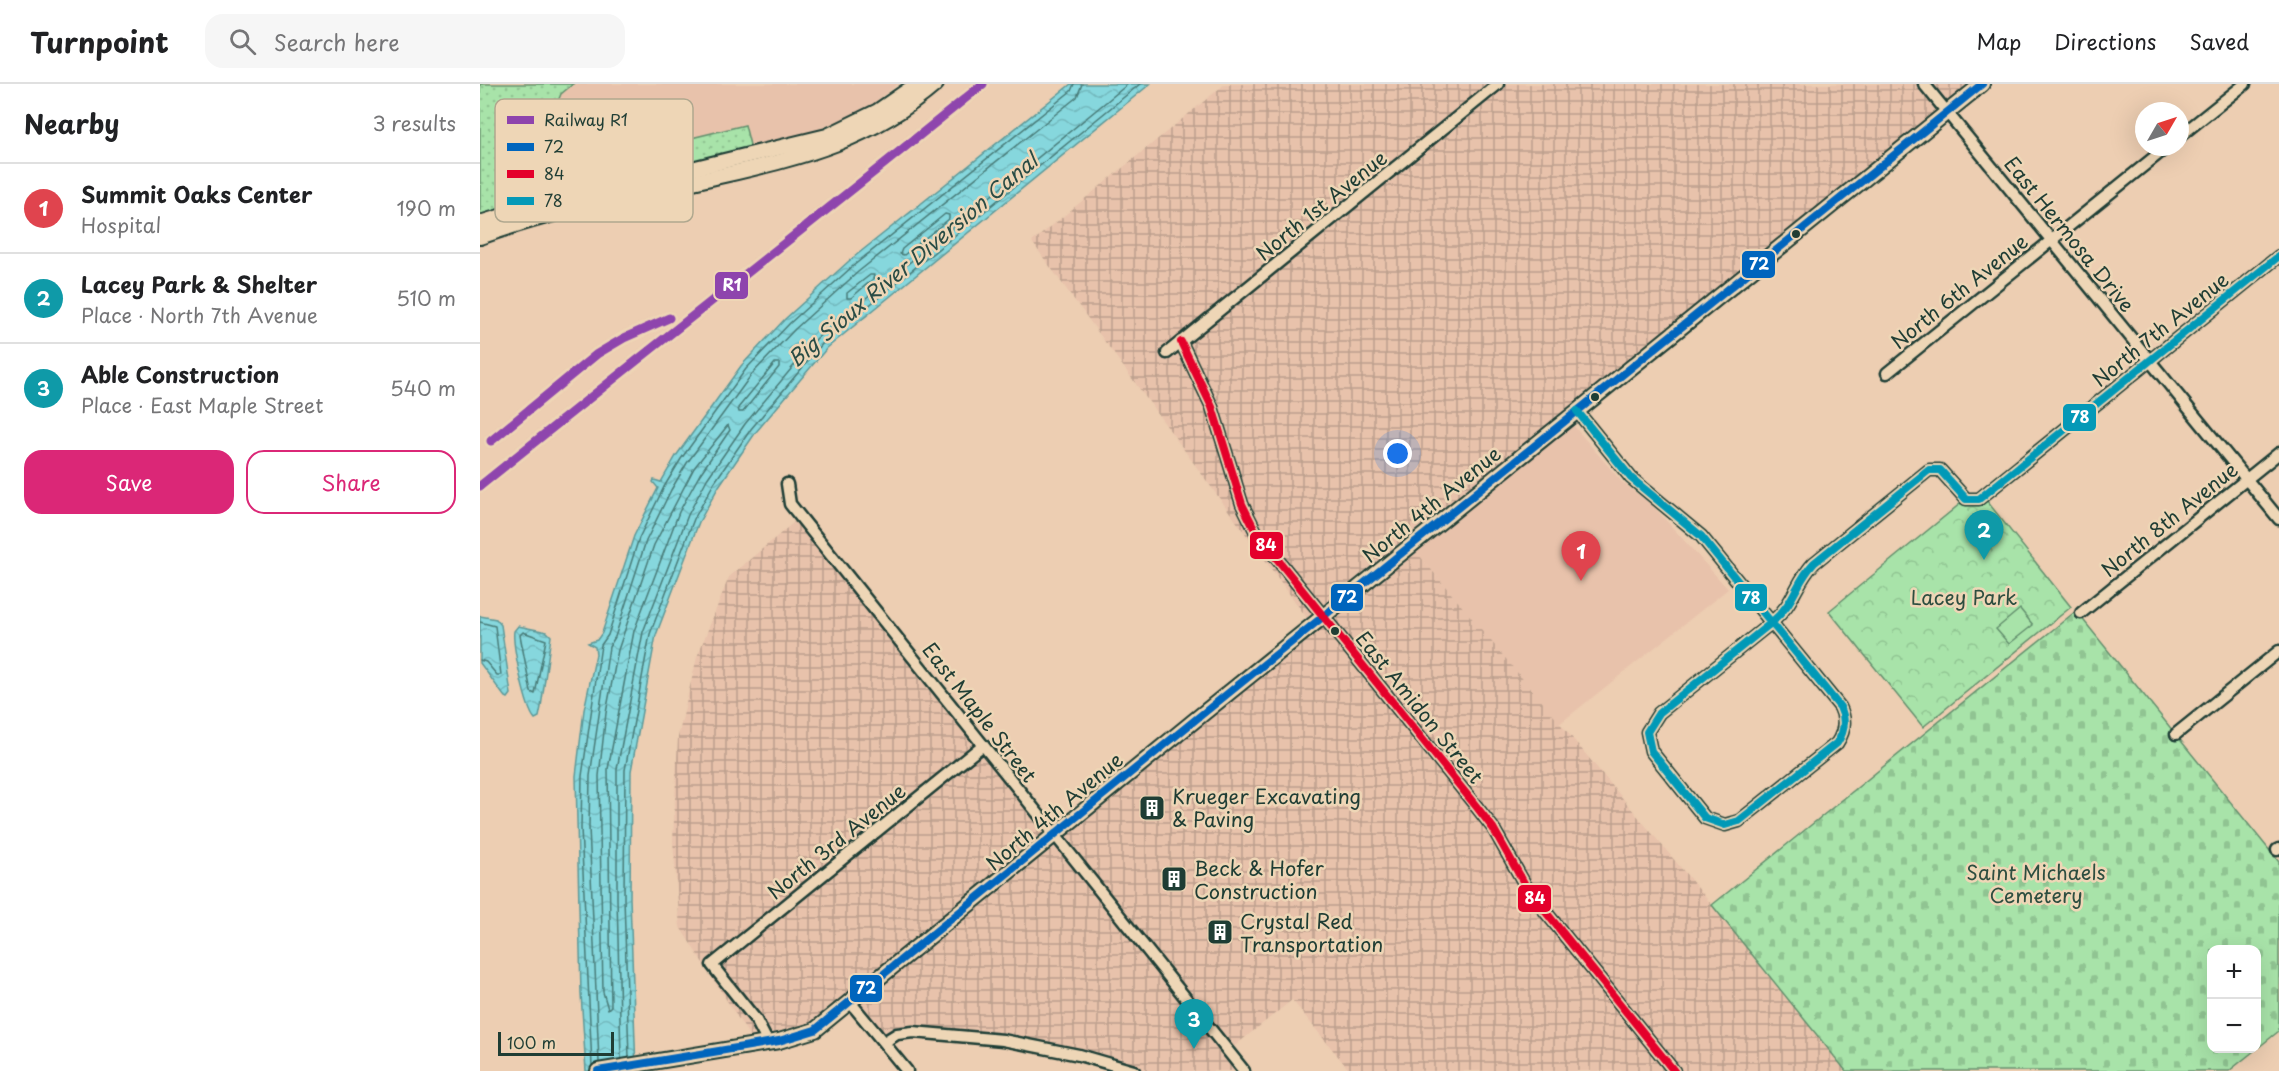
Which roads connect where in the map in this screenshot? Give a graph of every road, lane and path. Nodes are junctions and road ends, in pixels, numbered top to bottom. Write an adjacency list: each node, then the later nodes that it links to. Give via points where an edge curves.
1 (917, 84): 10 (main road, via 878,111 827,136)
2 (936, 84): 11 (main road, via 890,119 829,148)
3 (1498, 84): 18 (street, North 1st Avenue)
4 (1924, 84): 7 (street, East Hermosa Drive)
5 (1982, 84): 7 (main road, North 4th Avenue)
6 (2245, 84): 8 (street)
7 (1947, 112): 16 (street, East Hermosa Drive); 22 (main road, North 4th Avenue)
8 (2189, 129)
9 (2156, 156): 16 (street, North 6th Avenue)
10 (693, 169)
11 (693, 181)
12 (495, 218): 14 (main road)
13 (529, 222): 15 (main road)
14 (480, 223)
15 (480, 237)
16 (2051, 240): 20 (street, East Hermosa Drive); 21 (street, North 6th Avenue)
17 (2279, 256): 20 (street, North 7th Avenue)
18 (1180, 342): 19 (street, North 1st Avenue); 28 (street, East Amidon Street, via 1212,407 1251,524)
19 (1167, 353)
20 (2150, 361): 24 (street, East Hermosa Drive); 29 (street, North 7th Avenue, via 1979,499 1966,499 1940,470 1929,470 1814,563 1789,606)
21 (1887, 373)
22 (1577, 411): 28 (main road, North 4th Avenue); 29 (street, via 1629,476 1701,536)
23 (2279, 453): 24 (street, North 8th Avenue)
24 (2247, 479): 26 (street, East Hermosa Drive); 27 (street, North 8th Avenue)
25 (787, 484): 32 (street, East Maple Street, via 790,504)
26 (2279, 519)
27 (2081, 614)
28 (1324, 616): 33 (main road, North 4th Avenue); 41 (street, East Amidon Street, via 1484,817 1542,908)
29 (1772, 623): 29 (street, North 7th Avenue, via 1653,719 1647,732 1651,751 1705,818 1725,825 1739,821 1842,735 1840,707)
30 (2279, 651): 31 (street)
31 (2176, 734)
32 (983, 746): 33 (street, East Maple Street); 36 (street, North 3rd Avenue, via 712,965 756,1020)
33 (1055, 836): 34 (main road, North 4th Avenue); 40 (street, East Maple Street)
34 (850, 1002): 35 (street); 36 (main road, North 4th Avenue, via 808,1034)
35 (884, 1042): 38 (street); 39 (street, via 897,1034 913,1032 1003,1040 1079,1054)
36 (768, 1043): 37 (main road, North 4th Avenue)
37 (598, 1071)
38 (907, 1071)
39 (1134, 1071)
40 (1244, 1071)
41 (1674, 1071)

